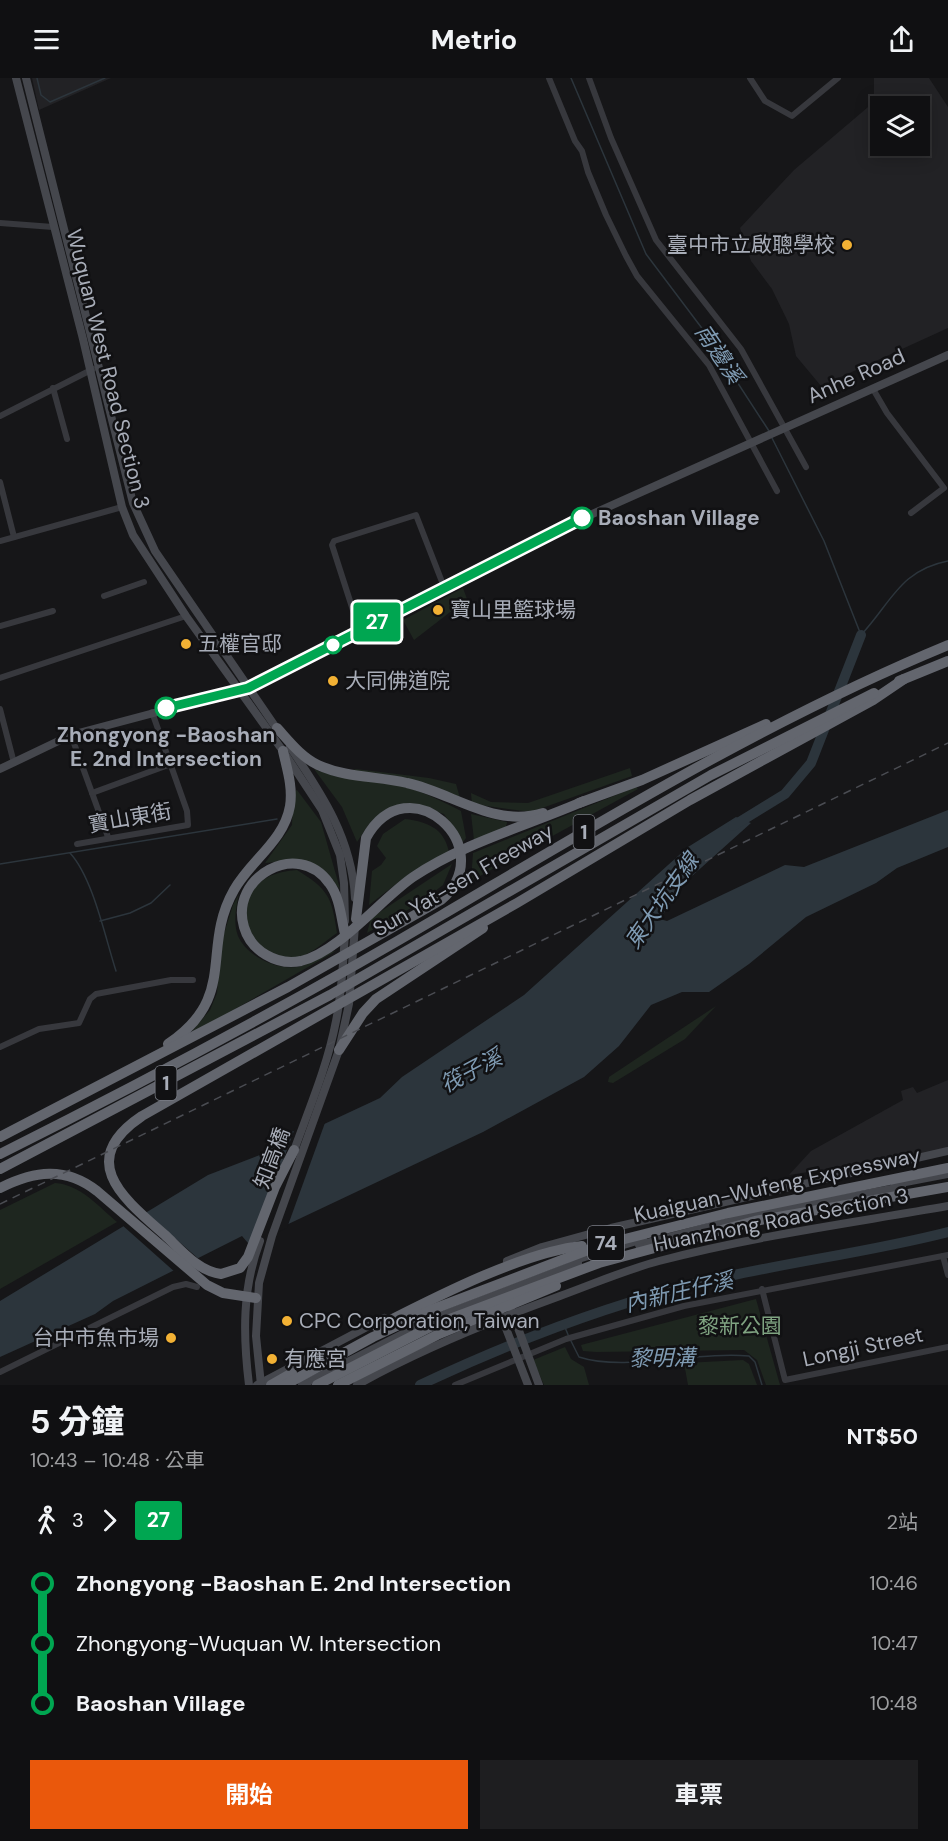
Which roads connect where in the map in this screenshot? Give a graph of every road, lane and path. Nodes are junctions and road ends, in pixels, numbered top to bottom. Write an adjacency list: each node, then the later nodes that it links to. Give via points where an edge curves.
1 (16, 78): 8 (main road, Wuquan West Road Section 3)
2 (26, 78): 10 (main road, Wuquan West Road Section 3)
3 (549, 78): 17 (street, via 601,204 637,276 709,366)
4 (589, 78): 15 (street, via 656,240 741,350)
5 (750, 78): 6 (street, via 765,101 792,116)
6 (838, 78)
7 (0, 223): 8 (street)
8 (53, 227): 11 (main road, Wuquan West Road Section 3)
9 (948, 355): 13 (main road, Anhe Road)
10 (99, 367): 11 (street); 36 (main road, Wuquan West Road Section 3, via 133,503 146,534)
11 (89, 370): 12 (street); 21 (main road, Wuquan West Road Section 3)
12 (53, 388): 14 (street); 16 (street)
13 (873, 389): 15 (main road, Anhe Road); 22 (street, via 944,488)
14 (0, 416)
15 (782, 429): 17 (main road, Anhe Road); 18 (street)
16 (67, 439)
17 (752, 442): 20 (street); 26 (main road, Anhe Road, via 561,528)
18 (806, 467)
19 (0, 482): 23 (street)
20 (777, 490)
21 (122, 507): 23 (street); 29 (main road, Wuquan West Road Section 3, via 133,535)
22 (911, 513)
23 (14, 537): 24 (street)
24 (0, 541)
25 (144, 582): 27 (street)
26 (444, 587): 31 (main road, Anhe Road); 31 (street, via 416,515 334,541 332,545)
27 (104, 596)
28 (53, 611): 30 (street)
29 (186, 616): 34 (street); 36 (main road, Wuquan West Road Section 3)
30 (0, 626)
31 (360, 632): 36 (main road, Anhe Road)
32 (948, 645): 38 (highway, Sun Yat-sen Freeway / 1)
33 (948, 661): 35 (highway, Sun Yat-sen Freeway / 1)
34 (0, 678)
35 (904, 679): 41 (highway, Sun Yat-sen Freeway / 1, via 855,701); 41 (highway, via 850,712)
36 (244, 689): 39 (main road, Anhe Road); 40 (main road, Wuquan West Road Section 3); 43 (main road, Wuquan West Road Section 3)
37 (0, 709): 44 (street)
38 (802, 710): 48 (highway); 62 (highway, Sun Yat-sen Freeway / 1, via 333,978)
39 (152, 712): 42 (main road, Anhe Road); 45 (street)
40 (277, 728): 48 (highway, via 317,765 341,773 408,783 496,815 538,815); 52 (main road, Wuquan West Road Section 3, via 319,789 341,832 354,876)
41 (799, 734): 51 (highway); 64 (highway, Sun Yat-sen Freeway / 1, via 711,775 330,995)
42 (71, 735): 44 (main road, Anhe Road); 47 (street)
43 (283, 751): 53 (main road, Wuquan West Road Section 3, via 332,830 344,883); 57 (highway, via 291,788 290,807 274,840 234,890 220,926 210,997 188,1031)
44 (14, 763): 46 (main road, Anhe Road)
45 (171, 764): 47 (street); 49 (street, 寶山東街, via 188,825)
46 (0, 770)
47 (92, 792): 49 (street)
48 (584, 801): 53 (highway, via 481,843 413,877 372,912 335,942 321,953 298,961 285,962 267,955 252,942 243,925 242,905 257,877 273,867 292,864 311,868 326,879 336,894)
49 (108, 837): 50 (street, 寶山東街)
50 (77, 844)
51 (517, 903): 56 (highway, via 376,999); 69 (highway, via 179,1093 122,1131 113,1148 111,1173)
52 (356, 919): 56 (main road, Wuquan West Road Section 3, via 349,1004); 57 (highway, via 366,838 372,827 388,814 406,808 424,810 446,822 456,838 460,857 457,876 447,895 332,963)
53 (345, 934): 58 (main road, Wuquan West Road Section 3, via 336,1019)
54 (194, 980): 55 (street, via 171,980 96,994 79,1023 39,1029)
55 (0, 1047)
56 (339, 1050): 58 (main road, Wuquan West Road Section 3)
57 (130, 1070): 59 (highway)
58 (323, 1085): 60 (main road, 知高橋); 82 (main road, 知高橋)
59 (0, 1137)
60 (294, 1150): 71 (highway, via 275,1187)
61 (948, 1151): 74 (main road, Huanzhong Road Section 3, via 610,1227 542,1247)
62 (0, 1154)
63 (948, 1168): 70 (highway, Kuaiguan-Wufeng Expressway / 74, via 728,1213)
64 (0, 1169)
65 (948, 1176): 79 (main road, Huanzhong Road Section 3, via 753,1215 571,1265)
66 (948, 1187): 73 (highway, Kuaiguan-Wufeng Expressway / 74, via 755,1221)
67 (0, 1188): 69 (highway, via 31,1174 64,1174 92,1186)
68 (948, 1206): 83 (main road, Huanzhong Road Section 3, via 658,1261 595,1281)
69 (133, 1214): 75 (highway)
70 (601, 1245): 89 (highway, via 558,1250 522,1262); 91 (highway, Kuaiguan-Wufeng Expressway / 74, via 431,1310)
71 (254, 1248): 75 (highway, via 244,1264 229,1273); 82 (main road)
72 (946, 1256): 77 (street); 80 (street)
73 (599, 1263): 94 (highway, Kuaiguan-Wufeng Expressway / 74, via 434,1325); 95 (highway, via 578,1278 465,1322)
74 (493, 1267): 76 (main road, Huanzhong Road Section 3); 79 (main road)
75 (197, 1270): 82 (highway, via 223,1293)
76 (483, 1271): 81 (main road); 89 (main road, Huanzhong Road Section 3, via 367,1326)
77 (948, 1275)
78 (197, 1287): 88 (street, via 173,1287)
79 (503, 1289): 81 (main road, Huanzhong Road Section 3); 83 (main road)
80 (762, 1289): 85 (street, Longji Street, via 785,1380); 86 (street)
81 (492, 1293): 84 (main road); 92 (main road, Huanzhong Road Section 3, via 375,1341); 93 (main road, Huanzhong Road Section 3)
82 (251, 1298): 89 (main road); 90 (main road, via 244,1348)
83 (514, 1317): 84 (main road, Huanzhong Road Section 3); 86 (main road)
84 (504, 1321): 87 (main road); 96 (main road, Huanzhong Road Section 3, via 387,1368)
85 (948, 1347)
86 (526, 1349): 87 (street); 99 (main road)
87 (516, 1353): 97 (street); 98 (main road)
88 (0, 1372)
89 (262, 1384)
90 (249, 1385)
91 (285, 1385)
92 (294, 1385)
93 (302, 1385)
94 (317, 1385)
95 (338, 1385)
96 (357, 1385)
97 (454, 1385)
98 (528, 1385)
99 (539, 1385)

